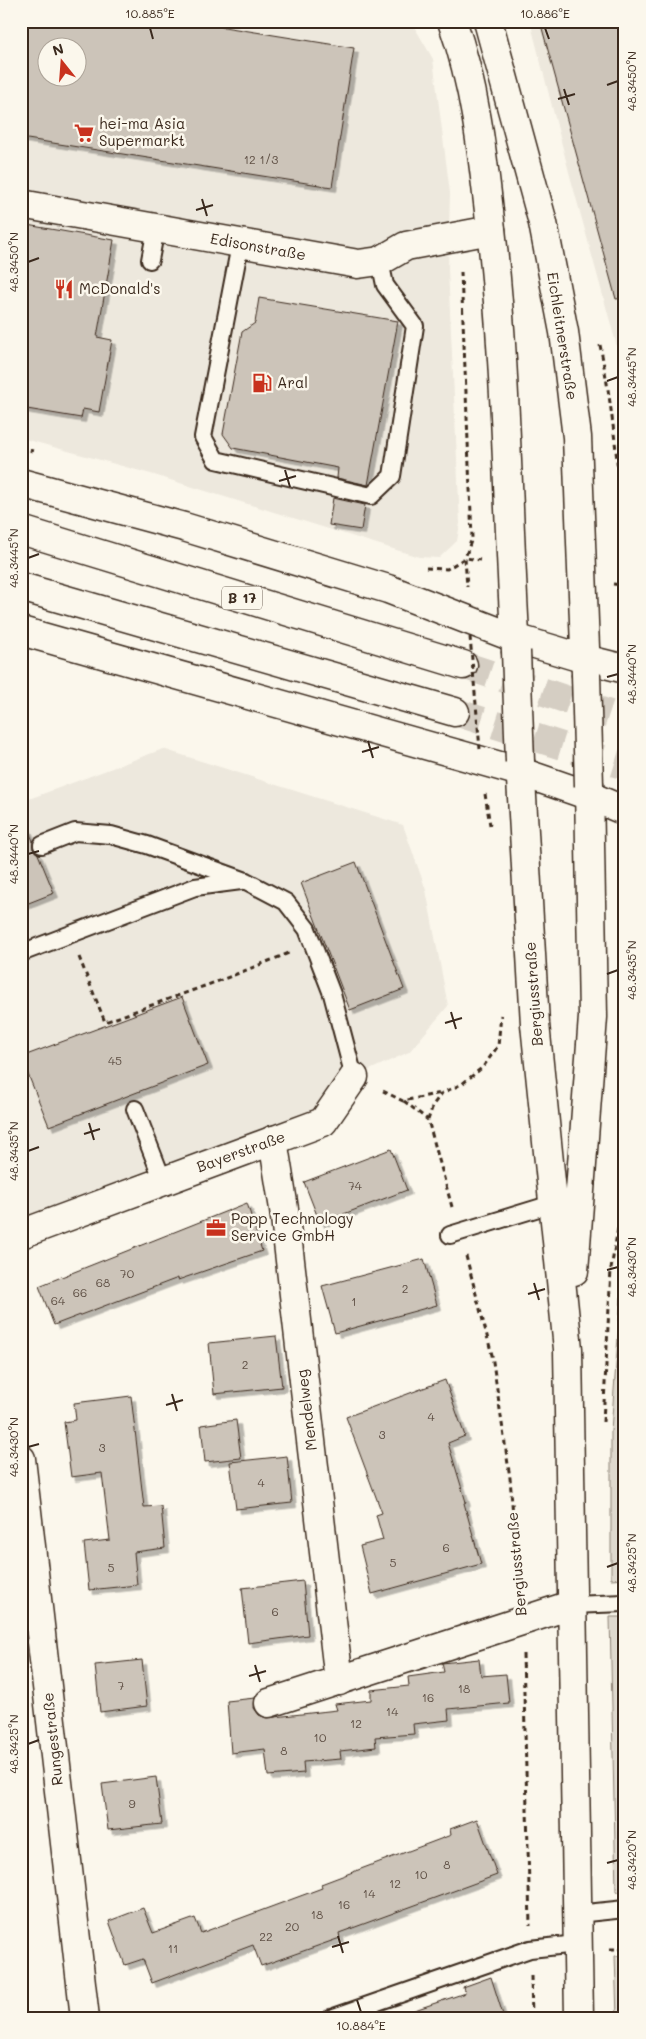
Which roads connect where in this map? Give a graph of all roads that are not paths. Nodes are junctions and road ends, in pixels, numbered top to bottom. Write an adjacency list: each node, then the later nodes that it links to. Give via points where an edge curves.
1 (452, 21): 5 (main road, via 482,139)
2 (488, 21): 15 (main road, Eichleitnerstraße, via 543,223 564,332 577,438)
3 (21, 204): 4 (main road, Edisonstraße)
4 (156, 228): 6 (main road, Edisonstraße); 7 (lane)
5 (491, 230): 8 (main road, Edisonstraße, via 406,246); 13 (main road, via 497,274)
6 (240, 244): 8 (main road, Edisonstraße, via 358,264); 8 (lane, via 202,437 216,460 371,496 392,476 415,326 385,284)
7 (150, 260)
8 (380, 261)
9 (21, 483): 13 (main road, via 184,527 388,589)
10 (21, 530): 14 (main road, B 17)
11 (21, 587): 17 (main road)
12 (21, 632): 18 (main road)
13 (516, 644): 15 (main road); 18 (main road, Bergiusstraße, bridge)
14 (463, 666)
15 (585, 666): 16 (main road); 19 (main road, Bergiusstraße, bridge)
16 (625, 669)
17 (455, 712)
18 (521, 767): 19 (main road); 28 (main road, Bergiusstraße, via 534,1024)
19 (590, 791): 20 (main road); 31 (main road, Bergiusstraße, via 593,1016)
20 (625, 811)
21 (42, 845): 22 (lane, via 75,832 111,836 147,845)
22 (246, 881): 23 (lane, via 195,887); 24 (lane, via 286,902 307,928 332,994)
23 (21, 953)
24 (354, 1077): 26 (main road, Bayerstraße, via 323,1122)
25 (135, 1109): 27 (lane)
26 (273, 1140): 27 (main road, Bayerstraße); 35 (main road, Mendelweg, via 284,1209)
27 (163, 1181): 30 (main road, Bayerstraße)
28 (555, 1203): 29 (lane); 31 (main road, Bergiusstraße)
29 (454, 1233)
30 (21, 1234)
31 (568, 1349): 34 (main road, Bergiusstraße)
32 (21, 1459): 40 (main road, Rungestraße)
33 (625, 1603): 34 (lane)
34 (571, 1605): 35 (main road); 38 (main road, Bergiusstraße)
35 (338, 1681): 36 (main road)
36 (269, 1703)
37 (625, 1909): 38 (lane)
38 (577, 1914): 39 (main road, Bergiusstraße)
39 (578, 1944): 41 (lane, via 530,1949); 42 (main road, Bergiusstraße)
40 (85, 2018)
41 (331, 2018)
42 (580, 2018)

